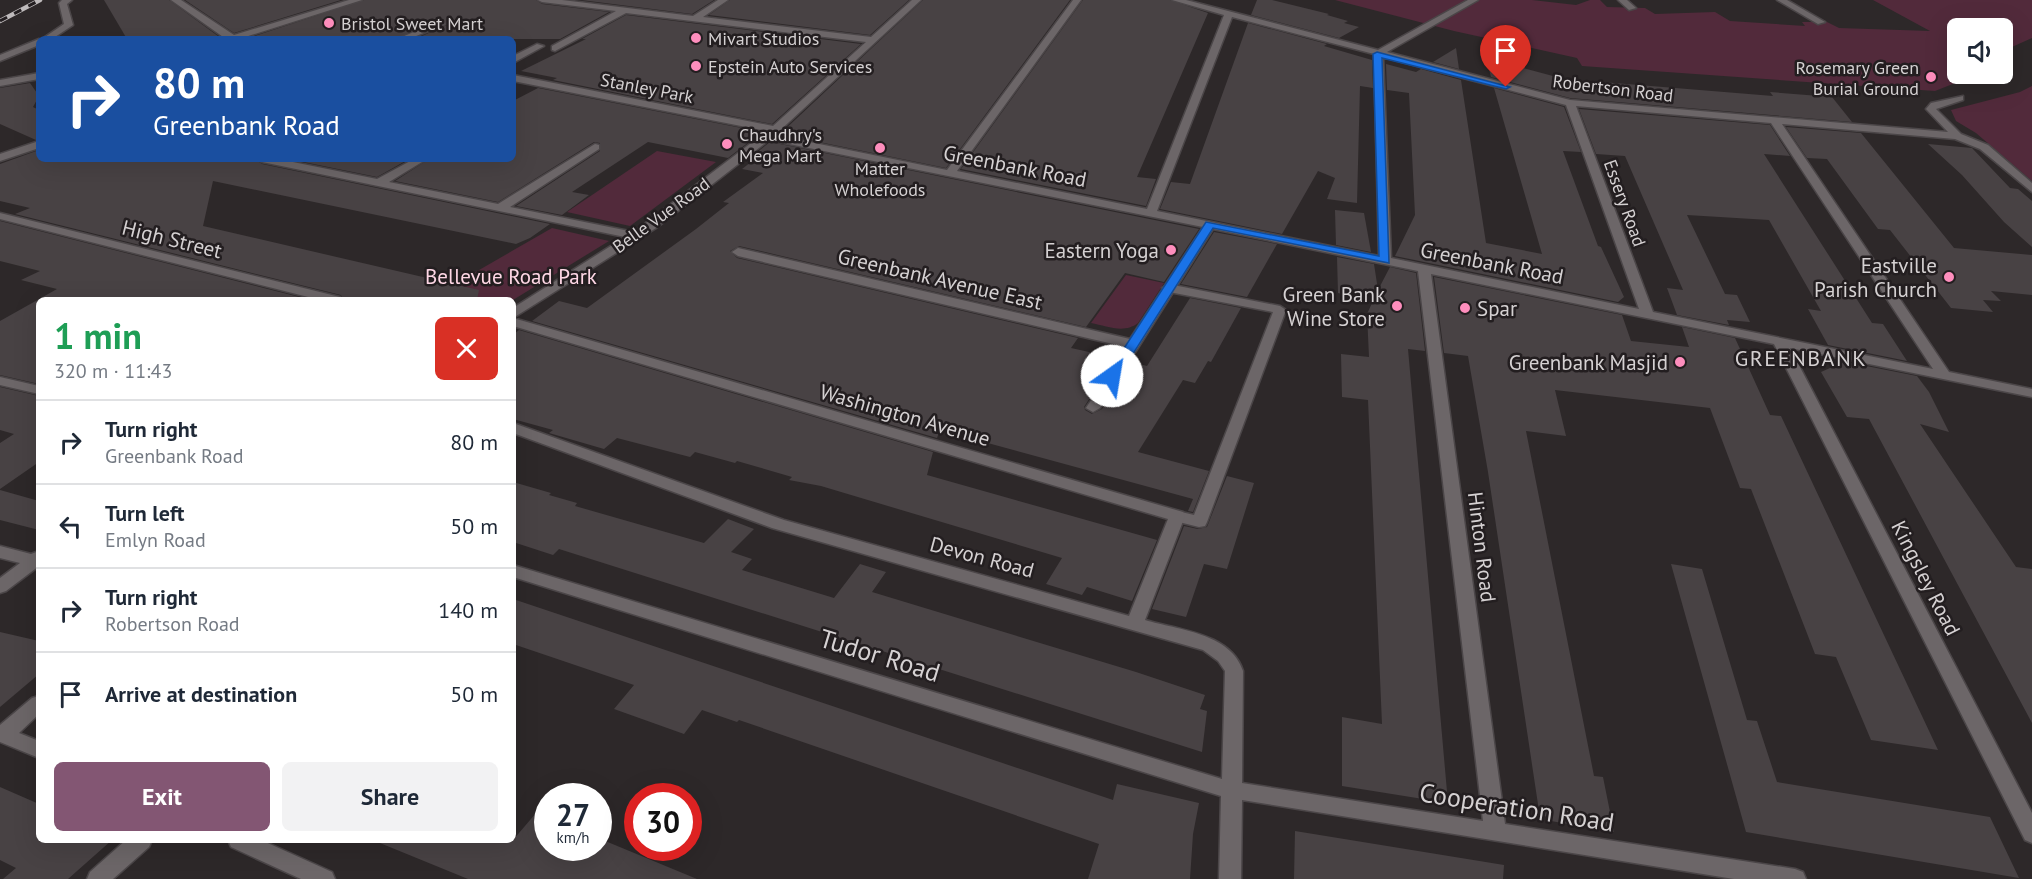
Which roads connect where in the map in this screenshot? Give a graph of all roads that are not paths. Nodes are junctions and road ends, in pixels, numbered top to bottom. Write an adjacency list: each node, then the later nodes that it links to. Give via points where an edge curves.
1 (68, 0): 18 (street, via 63,3 69,25)
2 (175, 0): 19 (street)
3 (358, 0): 20 (street)
4 (542, 0): 13 (street)
5 (724, 0): 15 (street)
6 (917, 0): 22 (street, Belle Vue Road)
7 (1077, 0): 42 (street)
8 (1176, 0): 14 (street, Robertson Road)
9 (1474, 0): 26 (street)
10 (1622, 0): 12 (street)
11 (1781, 0): 16 (street)
12 (1632, 8)
13 (623, 10): 15 (street); 25 (street)
14 (1229, 14): 26 (street, Robertson Road); 46 (street)
15 (694, 19): 22 (street)
16 (1821, 22)
17 (441, 24): 21 (street)
18 (51, 36)
19 (228, 36)
20 (242, 36)
21 (409, 36)
22 (873, 40): 35 (street, Belle Vue Road)
23 (36, 43): 27 (street)
24 (540, 46): 28 (street)
25 (555, 48)
26 (1377, 54): 33 (street, Robertson Road); 51 (street)
27 (0, 58)
28 (516, 58)
29 (36, 77): 31 (street)
30 (516, 79): 35 (street, Stanley Park)
31 (0, 83)
32 (1960, 98): 36 (street, via 1931,109)
33 (1570, 103): 34 (street, Robertson Road); 56 (street, Essery Road)
34 (1776, 121): 36 (street, Robertson Road); 60 (street)
35 (771, 133): 42 (street, Greenbank Road); 49 (street, Belle Vue Road)
36 (1957, 136): 44 (street, Robertson Road, via 1984,147)
37 (36, 145): 39 (street)
38 (595, 147): 45 (street)
39 (0, 158)
40 (277, 162): 43 (street)
41 (417, 162): 43 (street)
42 (950, 173): 46 (street, Greenbank Road)
43 (379, 183): 45 (street)
44 (2032, 189)
45 (501, 207): 49 (street)
46 (1151, 213): 48 (street, Greenbank Road)
47 (0, 216): 54 (street, High Street)
48 (1210, 225): 51 (street, Greenbank Road); 53 (street)
49 (636, 236): 55 (street, Belle Vue Road)
50 (738, 252): 59 (street, Greenbank Avenue East)
51 (1385, 261): 52 (street, Greenbank Road)
52 (1424, 270): 56 (street, Greenbank Road); 76 (street, Hinton Road)
53 (1168, 288): 59 (street); 66 (street, Washington Avenue, via 1280,310 1199,522)
54 (323, 297)
55 (516, 312)
56 (1647, 314): 58 (street, Greenbank Road)
57 (516, 323): 66 (street, Washington Avenue)
58 (1780, 342): 60 (street, Greenbank Road); 77 (street, Kingsley Road)
59 (1132, 344): 64 (street)
60 (1944, 375): 63 (street, Greenbank Road)
61 (0, 381): 62 (street)
62 (36, 389)
63 (2032, 393)
64 (1093, 408)
65 (516, 429): 71 (street, Devon Road, via 778,524)
66 (1177, 516): 71 (street)
67 (0, 552): 68 (street)
68 (36, 559): 70 (street)
69 (516, 573): 75 (street, Tudor Road)
70 (0, 587)
71 (1135, 622): 75 (street, Devon Road, via 1209,645 1231,662)
72 (36, 706): 73 (street)
73 (2, 734): 74 (street)
74 (36, 749)
75 (1231, 790): 76 (street, Cooperation Road); 83 (street, Devon Road)
76 (1495, 830): 80 (street, Cooperation Road)
77 (2032, 834)
78 (138, 843): 81 (street)
79 (246, 843): 82 (street)
80 (1757, 875): 84 (street, Cooperation Road)
81 (98, 879)
82 (324, 879)
83 (1230, 879)
84 (1795, 879)

